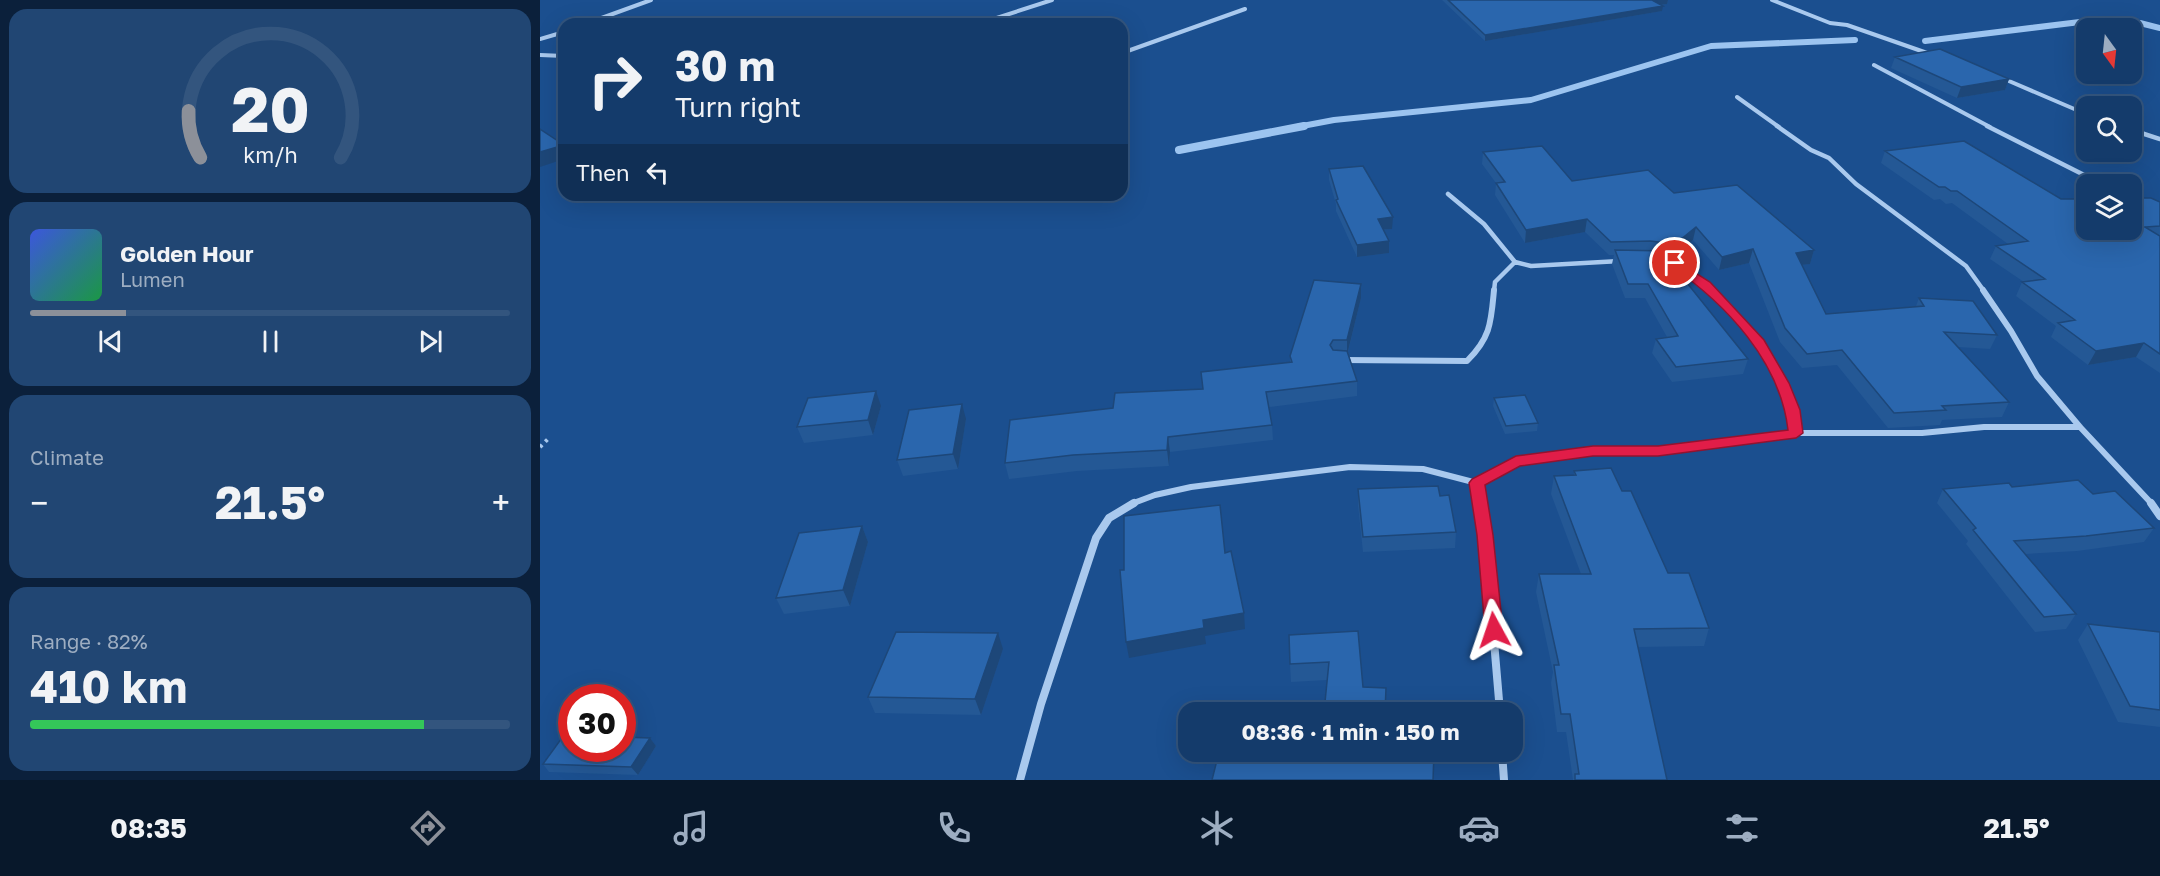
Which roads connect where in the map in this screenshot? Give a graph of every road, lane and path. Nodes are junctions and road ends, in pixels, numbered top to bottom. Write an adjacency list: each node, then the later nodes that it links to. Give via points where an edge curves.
1 (651, 0): 5 (street)
2 (1052, 0): 6 (street)
3 (1772, 0): 11 (street, via 1830,23 1847,25)
4 (1245, 9): 9 (street)
5 (602, 18)
6 (996, 18)
7 (558, 34): 8 (street)
8 (540, 39)
9 (1128, 51)
10 (540, 55): 12 (street)
11 (1935, 55)
12 (558, 56)
13 (1874, 65): 19 (street)
14 (2001, 78): 16 (street)
15 (1737, 97): 25 (street, via 1811,150 1829,158 1856,184 1966,266 2011,330 2037,376)
16 (2076, 110)
17 (2142, 133): 18 (street)
18 (2160, 139)
19 (2082, 174)
20 (1448, 194): 23 (street, via 1484,224)
21 (1652, 259): 26 (street, via 1675,263 1706,284 1760,343 1786,392)
22 (1632, 260): 23 (street, via 1531,267)
23 (1515, 262): 24 (street, via 1495,282 1490,330 1467,361)
24 (1335, 360)
25 (2080, 427): 26 (street, via 1984,427 1922,434); 30 (street)
26 (1796, 433): 29 (street, via 1658,451 1593,451 1516,461)
27 (548, 439): 28 (path)
28 (540, 447)
29 (1477, 483): 31 (street); 33 (street, via 1419,468 1335,467 1146,497 1107,518 1072,611)
30 (2160, 516)
31 (1499, 702)
32 (1503, 762): 34 (street)
33 (1020, 780)
34 (1504, 780)

